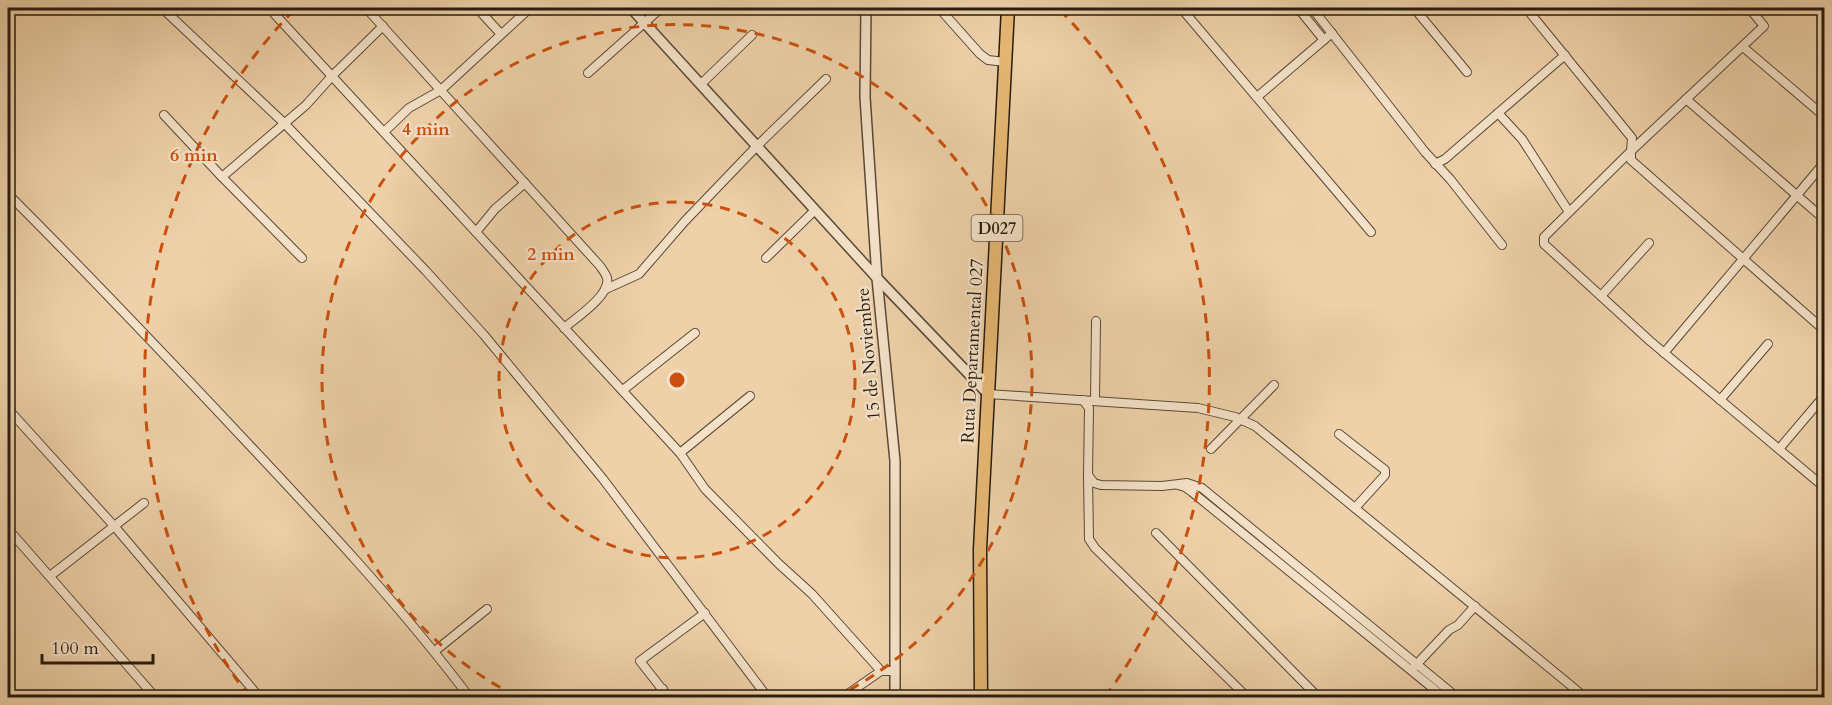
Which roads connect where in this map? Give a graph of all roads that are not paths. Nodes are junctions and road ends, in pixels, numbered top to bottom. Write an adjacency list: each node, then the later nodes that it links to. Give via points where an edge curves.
1 (162, 8): 37 (street)
2 (269, 8): 28 (street)
3 (366, 8): 18 (street)
4 (477, 8): 19 (street)
5 (530, 8): 19 (street)
6 (631, 8): 17 (street)
7 (661, 8): 17 (street)
8 (866, 8): 57 (street, 15 de Noviembre, via 865,98)
9 (939, 8): 25 (street, via 980,54 988,60)
10 (1008, 8): 25 (main road, Ruta Departamental 027 / D027)
11 (1181, 8): 32 (street)
12 (1298, 8): 22 (street)
13 (1414, 8): 27 (street)
14 (1526, 8): 24 (street)
15 (1749, 8): 23 (street, via 1764,26)
16 (1317, 9): 20 (street)
17 (645, 22): 26 (street); 30 (street)
18 (383, 26): 28 (street); 31 (street)
19 (501, 33): 31 (street)
20 (1332, 33): 22 (street); 42 (street)
21 (752, 35): 30 (street)
22 (1324, 40): 32 (street)
23 (1743, 47): 33 (street); 36 (street)
24 (1564, 55): 34 (street); 40 (street, via 1632,138)
25 (1005, 62): 68 (main road, Ruta Departamental 027 / D027)
26 (588, 72)
27 (1467, 72)
28 (332, 76): 37 (street); 38 (street)
29 (826, 79): 39 (street)
30 (701, 84): 39 (street)
31 (441, 90): 38 (street, via 409,108); 44 (street)
32 (1257, 97): 51 (street)
33 (1686, 99): 40 (street); 46 (street)
34 (1498, 113): 42 (street); 48 (street, via 1522,139)
35 (164, 115): 43 (street)
36 (1824, 116)
37 (284, 123): 43 (street); 90 (street, via 484,335 603,479)
38 (384, 132): 50 (street)
39 (757, 146): 47 (street); 58 (street, via 639,274)
40 (1632, 150): 48 (street); 56 (street, via 1631,160)
41 (1824, 163): 46 (street)
42 (1435, 164): 53 (street)
43 (222, 177): 54 (street)
44 (525, 183): 50 (street); 58 (street, via 600,266 607,279)
45 (8, 194): 91 (street, via 326,526)
46 (1797, 195): 49 (street); 56 (street)
47 (815, 210): 55 (street); 57 (street)
48 (1569, 212): 59 (street, via 1544,237 1545,244)
49 (1824, 219)
50 (476, 232): 61 (street)
51 (1371, 232)
52 (1649, 243): 59 (street)
53 (1502, 245)
54 (302, 258)
55 (766, 258)
56 (1743, 259): 62 (street); 65 (street)
57 (877, 278): 68 (street); 94 (street, 15 de Noviembre, via 895,462)
58 (606, 289): 61 (street)
59 (1601, 296): 65 (street)
60 (1096, 321): 73 (street)
61 (564, 328): 67 (street)
62 (1824, 330)
63 (695, 333): 67 (street)
64 (1768, 344): 72 (street)
65 (1664, 353): 72 (street)
66 (1274, 385): 75 (street)
67 (622, 390): 79 (street)
68 (988, 394): 71 (street); 104 (main road, Ruta Departamental 027 / D027, via 980,549)
69 (750, 396): 79 (street)
70 (1824, 396): 78 (street)
71 (1083, 400): 73 (street); 80 (street, via 1089,408)
72 (1720, 400): 78 (street)
73 (1095, 401): 75 (street, via 1198,408)
74 (8, 409): 84 (street)
75 (1242, 419): 77 (street); 83 (street)
76 (1340, 434): 83 (street, via 1384,470 1385,475)
77 (1211, 448)
78 (1779, 449): 81 (street)
79 (680, 453): 93 (street, via 705,489 812,594)
80 (1088, 475): 92 (street, via 1101,485 1185,487); 105 (street, via 1089,539 1095,548)
81 (1824, 487)
82 (144, 503): 84 (street)
83 (1355, 508): 88 (street)
84 (115, 527): 87 (street); 97 (street)
85 (8, 530): 87 (street)
86 (1156, 533): 106 (street)
87 (50, 576): 96 (street)
88 (1475, 606): 92 (street); 109 (street)
89 (487, 609): 91 (street)
90 (705, 614): 95 (street, via 640,661); 101 (street)
91 (435, 651): 98 (street)
92 (1414, 667): 107 (street); 108 (street)
93 (881, 671): 94 (street); 102 (street)
94 (895, 671): 103 (street, 15 de Noviembre)
95 (663, 689): 99 (street); 100 (street)
96 (156, 698)
97 (260, 698)
98 (470, 698)
99 (652, 698)
100 (669, 698)
101 (768, 698)
102 (842, 698)
103 (895, 698)
104 (981, 698)
105 (1248, 698)
106 (1319, 698)
107 (1445, 698)
108 (1458, 698)
109 (1586, 698)

